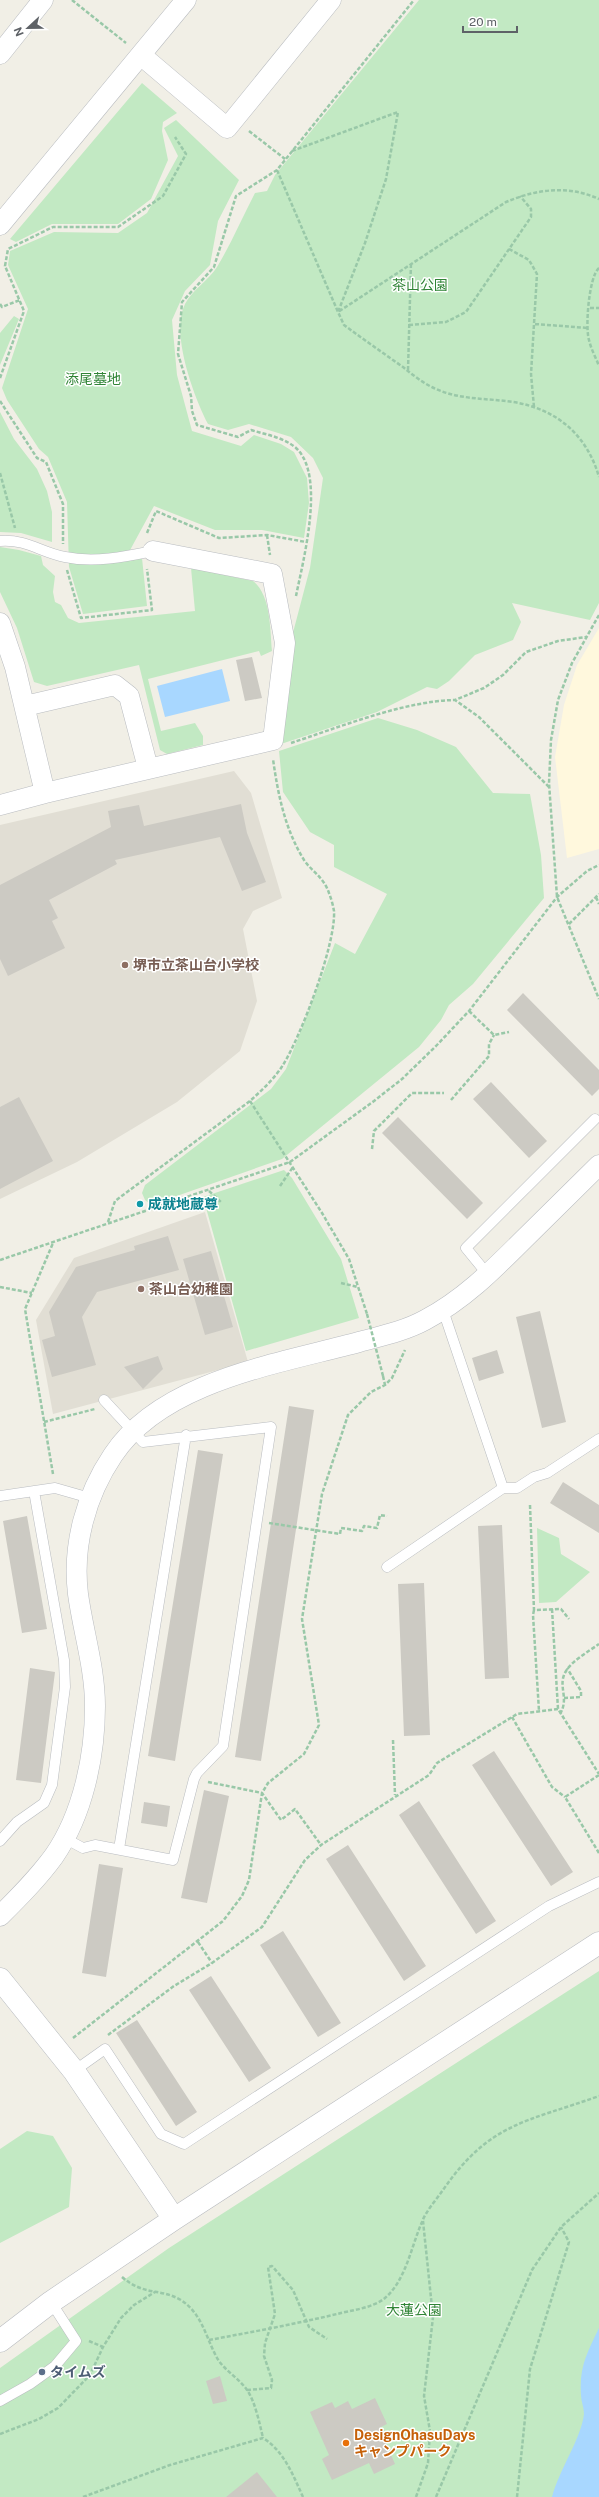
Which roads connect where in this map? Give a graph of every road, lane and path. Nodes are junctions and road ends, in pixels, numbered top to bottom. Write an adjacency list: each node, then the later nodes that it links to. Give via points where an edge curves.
1 (42, 0): 6 (street)
2 (72, 0): 7 (path)
3 (186, 0): 7 (street)
4 (331, 0): 8 (street)
5 (414, 0): 10 (path)
6 (0, 54)
7 (142, 56): 8 (street, via 228,128); 15 (street)
8 (234, 120): 11 (path)
9 (175, 137): 19 (path, via 186,154 163,196 118,227 53,227 8,249 5,266)
10 (290, 151): 11 (path); 23 (path, via 398,112 386,179)
11 (285, 159): 12 (path)
12 (277, 170): 23 (path); 37 (path, via 236,196 214,267 182,302 178,354 197,425 238,437 252,430 283,439 298,450 310,474 312,502 306,542 267,535 219,538 156,511 143,541)
13 (520, 196): 14 (path, via 556,189); 16 (path, via 531,209 531,217); 17 (path, via 506,202)
14 (599, 199)
15 (0, 225)
16 (509, 249): 24 (path, via 529,260 537,274); 25 (path, via 466,312 446,322)
17 (411, 263): 23 (path); 25 (path)
18 (599, 268): 21 (path, via 591,282)
19 (20, 300): 20 (path, via 2,307); 30 (path, via 24,311)
20 (0, 304)
21 (590, 308): 22 (path); 26 (path)
22 (599, 308)
23 (338, 312): 29 (path, via 344,325)
24 (535, 324): 26 (path); 32 (path, via 531,374)
25 (409, 325): 29 (path)
26 (588, 328): 27 (path, via 588,339)
27 (598, 360): 28 (path)
28 (599, 366)
29 (408, 371): 32 (path, via 434,389 458,397 513,402)
30 (0, 378)
31 (0, 401): 38 (path, via 37,458 46,462 63,504)
32 (534, 407): 34 (path, via 553,415 578,434 596,465)
33 (0, 473): 35 (path)
34 (599, 477)
35 (17, 540): 36 (lane); 38 (lane)
36 (0, 541)
37 (149, 552): 38 (lane, via 98,560); 38 (path, via 152,610 81,618); 44 (street, via 272,574 285,643)
38 (64, 557)
39 (599, 615): 41 (path)
40 (0, 622): 43 (street)
41 (586, 637): 42 (path, via 558,641 526,652 503,675 484,688); 46 (path, via 572,663 558,700 551,740)
42 (455, 700): 44 (path, via 438,701 365,719); 46 (path, via 479,717)
43 (25, 706): 45 (street, via 115,685 122,688 129,696); 47 (street)
44 (273, 745): 45 (street); 60 (path, via 278,790 288,826 305,861 320,875 334,911 331,935 316,990 292,1048 282,1066)
45 (148, 768): 47 (street)
46 (550, 787): 51 (path)
47 (45, 793): 48 (street)
48 (0, 805)
49 (599, 865): 51 (path, via 587,871)
50 (599, 894): 52 (path)
51 (557, 896): 54 (path); 56 (path)
52 (596, 897): 53 (path); 54 (path)
53 (599, 904)
54 (568, 924): 55 (path)
55 (599, 999)
56 (470, 1011): 58 (path); 64 (path, via 402,1079)
57 (509, 1032): 58 (path)
58 (494, 1036): 61 (path, via 489,1044 489,1056)
59 (444, 1093): 63 (path, via 412,1093 374,1131)
60 (250, 1100): 64 (path); 70 (path, via 115,1201)
61 (451, 1100)
62 (595, 1119): 73 (lane, via 466,1248)
63 (372, 1149)
64 (290, 1162): 66 (path); 68 (path)
65 (599, 1165): 73 (street)
66 (293, 1167): 67 (path); 76 (path, via 349,1259)
67 (280, 1186)
68 (208, 1191): 69 (path); 70 (path)
69 (221, 1202)
70 (108, 1223): 71 (path)
71 (53, 1243): 72 (path); 77 (path)
72 (0, 1260)
73 (488, 1274): 78 (street)
74 (341, 1283): 76 (path)
75 (0, 1287): 77 (path)
76 (359, 1287): 80 (path, bridge)
77 (32, 1293): 82 (path, via 25,1309)
78 (443, 1310): 83 (street, via 403,1330 210,1383 174,1400); 87 (lane)
79 (408, 1344): 80 (path, via 392,1378)
80 (385, 1385): 94 (path, via 370,1392 348,1415 322,1494)
81 (106, 1402): 82 (path); 83 (lane)
82 (44, 1422): 86 (path)
83 (133, 1431): 84 (lane, via 143,1442); 90 (street, via 114,1452)
84 (186, 1435): 93 (lane, via 271,1426); 115 (lane)
85 (599, 1439): 87 (lane, via 547,1473 534,1477 517,1488)
86 (55, 1488): 88 (lane); 90 (lane)
87 (503, 1488): 95 (lane)
88 (34, 1491): 89 (lane); 113 (lane, via 64,1660 65,1687 52,1785 44,1803 17,1822)
89 (0, 1496)
90 (90, 1498): 112 (street, via 77,1552 78,1592 92,1669 95,1706 93,1740 86,1782 73,1821)
91 (530, 1505): 97 (path)
92 (387, 1516): 94 (path, via 380,1515 378,1528 364,1526 362,1531 341,1528 340,1534)
93 (257, 1521): 94 (path); 108 (lane, via 224,1746)
94 (316, 1530): 109 (path, via 302,1619 319,1725 304,1754 268,1783)
95 (387, 1567)
96 (552, 1609): 97 (path); 98 (path, via 561,1609); 102 (path)
97 (534, 1610): 103 (path)
98 (569, 1619)
99 (599, 1644): 100 (path)
100 (567, 1668): 101 (path, via 563,1676); 101 (path, via 582,1691 582,1697)
101 (564, 1698): 104 (path, via 565,1705)
102 (558, 1709): 103 (path); 104 (path)
103 (539, 1711): 105 (path)
104 (560, 1714): 107 (path)
105 (512, 1717): 110 (path, via 437,1763 429,1775); 111 (path, via 552,1787)
106 (393, 1740): 110 (path)
107 (599, 1775): 111 (path)
108 (194, 1779): 109 (path); 115 (lane, via 173,1860)
109 (262, 1793): 114 (path, via 281,1820 295,1809); 119 (path, via 249,1880 242,1896 223,1921)
110 (395, 1796): 114 (path)
111 (565, 1798): 116 (path)
112 (64, 1838): 115 (lane, via 83,1848 95,1844); 118 (street, via 36,1880)
113 (0, 1841)
114 (321, 1845): 121 (path, via 304,1860 262,1927)
115 (119, 1848)
116 (599, 1853)
117 (599, 1882): 124 (lane, via 549,1906 184,2144 161,2134)
118 (0, 1916)
119 (198, 1941): 121 (path); 123 (path)
120 (599, 1943): 128 (street)
121 (212, 1963): 124 (path, via 174,1986 108,2035)
122 (0, 1979): 125 (street)
123 (70, 2041)
124 (105, 2050): 125 (lane)
125 (74, 2071): 128 (street)
126 (599, 2096): 129 (path, via 517,2122 495,2135 460,2166)
127 (599, 2193): 130 (path)
128 (174, 2219): 131 (street)
129 (422, 2220): 134 (path, via 397,2284 384,2298 368,2307); 145 (path, via 433,2317 424,2396 430,2431 428,2463)
130 (561, 2227): 146 (path, via 532,2270); 147 (path, via 569,2242 530,2369)
131 (111, 2262): 132 (path, via 120,2275 132,2285 140,2290); 133 (street)
132 (155, 2292): 137 (path, via 180,2300 193,2310); 141 (path, via 134,2305 121,2318 90,2375 58,2408)
133 (51, 2302): 138 (street); 140 (lane, via 76,2341 55,2366)
134 (305, 2322): 135 (path); 135 (path, via 293,2290 272,2266 268,2267 267,2271 275,2314); 136 (path, via 315,2333)
135 (271, 2329): 137 (path); 139 (path, via 265,2343 264,2356 272,2380 271,2388)
136 (327, 2339)
137 (209, 2340): 139 (path, via 223,2367)
138 (0, 2341)
139 (247, 2390): 142 (path, via 259,2417)
140 (0, 2401)
141 (0, 2434)
142 (262, 2438): 143 (path, via 170,2465); 144 (path, via 273,2445 290,2468)
143 (83, 2497)
144 (303, 2497)
145 (416, 2497)
146 (436, 2497)
147 (517, 2497)

